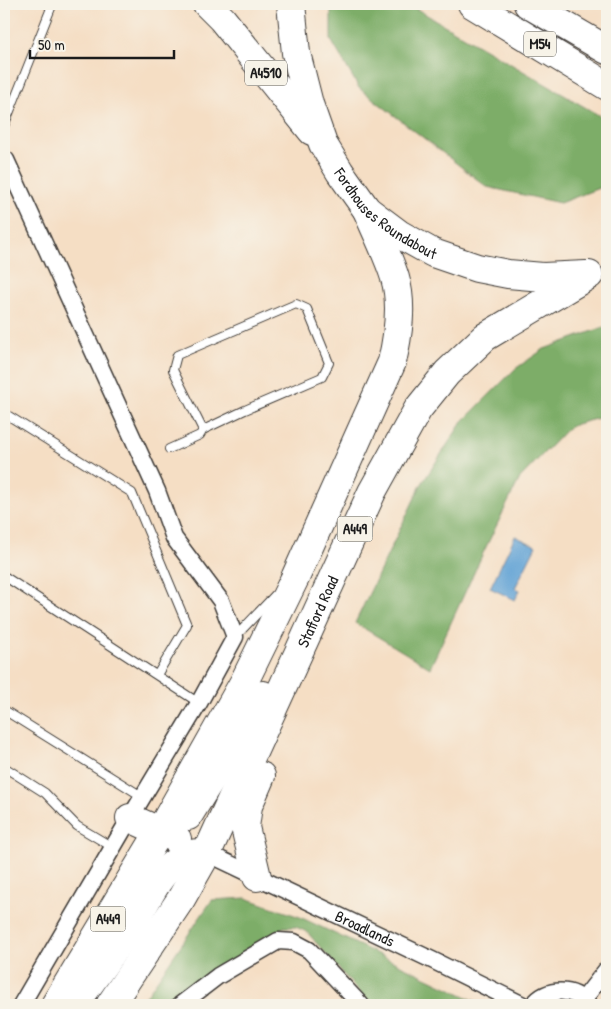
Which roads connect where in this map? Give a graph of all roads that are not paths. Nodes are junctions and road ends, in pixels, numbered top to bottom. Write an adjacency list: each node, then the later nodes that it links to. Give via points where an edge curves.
1 (47, 4): 8 (lane, via 51,8)
2 (207, 4): 9 (highway, A4510)
3 (291, 4): 9 (highway, Fordhouses Roundabout, via 296,53)
4 (472, 4): 7 (highway, M54)
5 (528, 4): 6 (highway, M54)
6 (607, 50)
7 (607, 86)
8 (4, 126)
9 (323, 144): 11 (highway, Fordhouses Roundabout)
10 (4, 159): 18 (street, via 157,491 174,538 221,602)
11 (368, 210): 12 (highway, Fordhouses Roundabout, via 399,234 434,253 477,268 543,277); 17 (highway, Stafford Road / A449, via 395,280 399,318 397,341 392,362)
12 (598, 273): 19 (highway, Stafford Road / A449, via 485,338 447,373 418,409 372,492)
13 (4, 413): 20 (lane, via 132,493 187,625)
14 (203, 430): 14 (lane, via 173,370 177,355 296,304 307,309 329,363 322,377); 15 (lane, via 200,435)
15 (169, 449)
16 (4, 576): 20 (lane)
17 (295, 578): 18 (lane); 25 (highway, Stafford Road / A449, via 244,682)
18 (235, 636): 21 (street)
19 (304, 639): 25 (highway, via 258,702 186,820); 27 (highway, Stafford Road / A449); 28 (highway, via 274,746 248,806 245,827)
20 (157, 675): 21 (lane)
21 (199, 704): 24 (street)
22 (4, 710): 24 (lane)
23 (4, 767): 26 (lane, via 45,793 77,826)
24 (137, 808): 25 (highway); 26 (street)
25 (160, 832): 27 (highway); 32 (highway, Stafford Road / A449)
26 (114, 848): 31 (street)
27 (206, 852): 28 (street, Broadlands); 33 (highway, via 185,856 164,873 116,947); 34 (highway, Stafford Road / A449, via 181,899)
28 (257, 877): 37 (street, Broadlands)
29 (607, 969): 30 (street)
30 (586, 1002): 38 (street, via 575,994 554,991 544,994)
31 (21, 1005)
32 (55, 1005)
33 (71, 1005)
34 (110, 1005)
35 (180, 1005): 36 (street, via 218,976 278,941 294,942 309,950)
36 (361, 1005)
37 (523, 1005)
38 (533, 1005)

